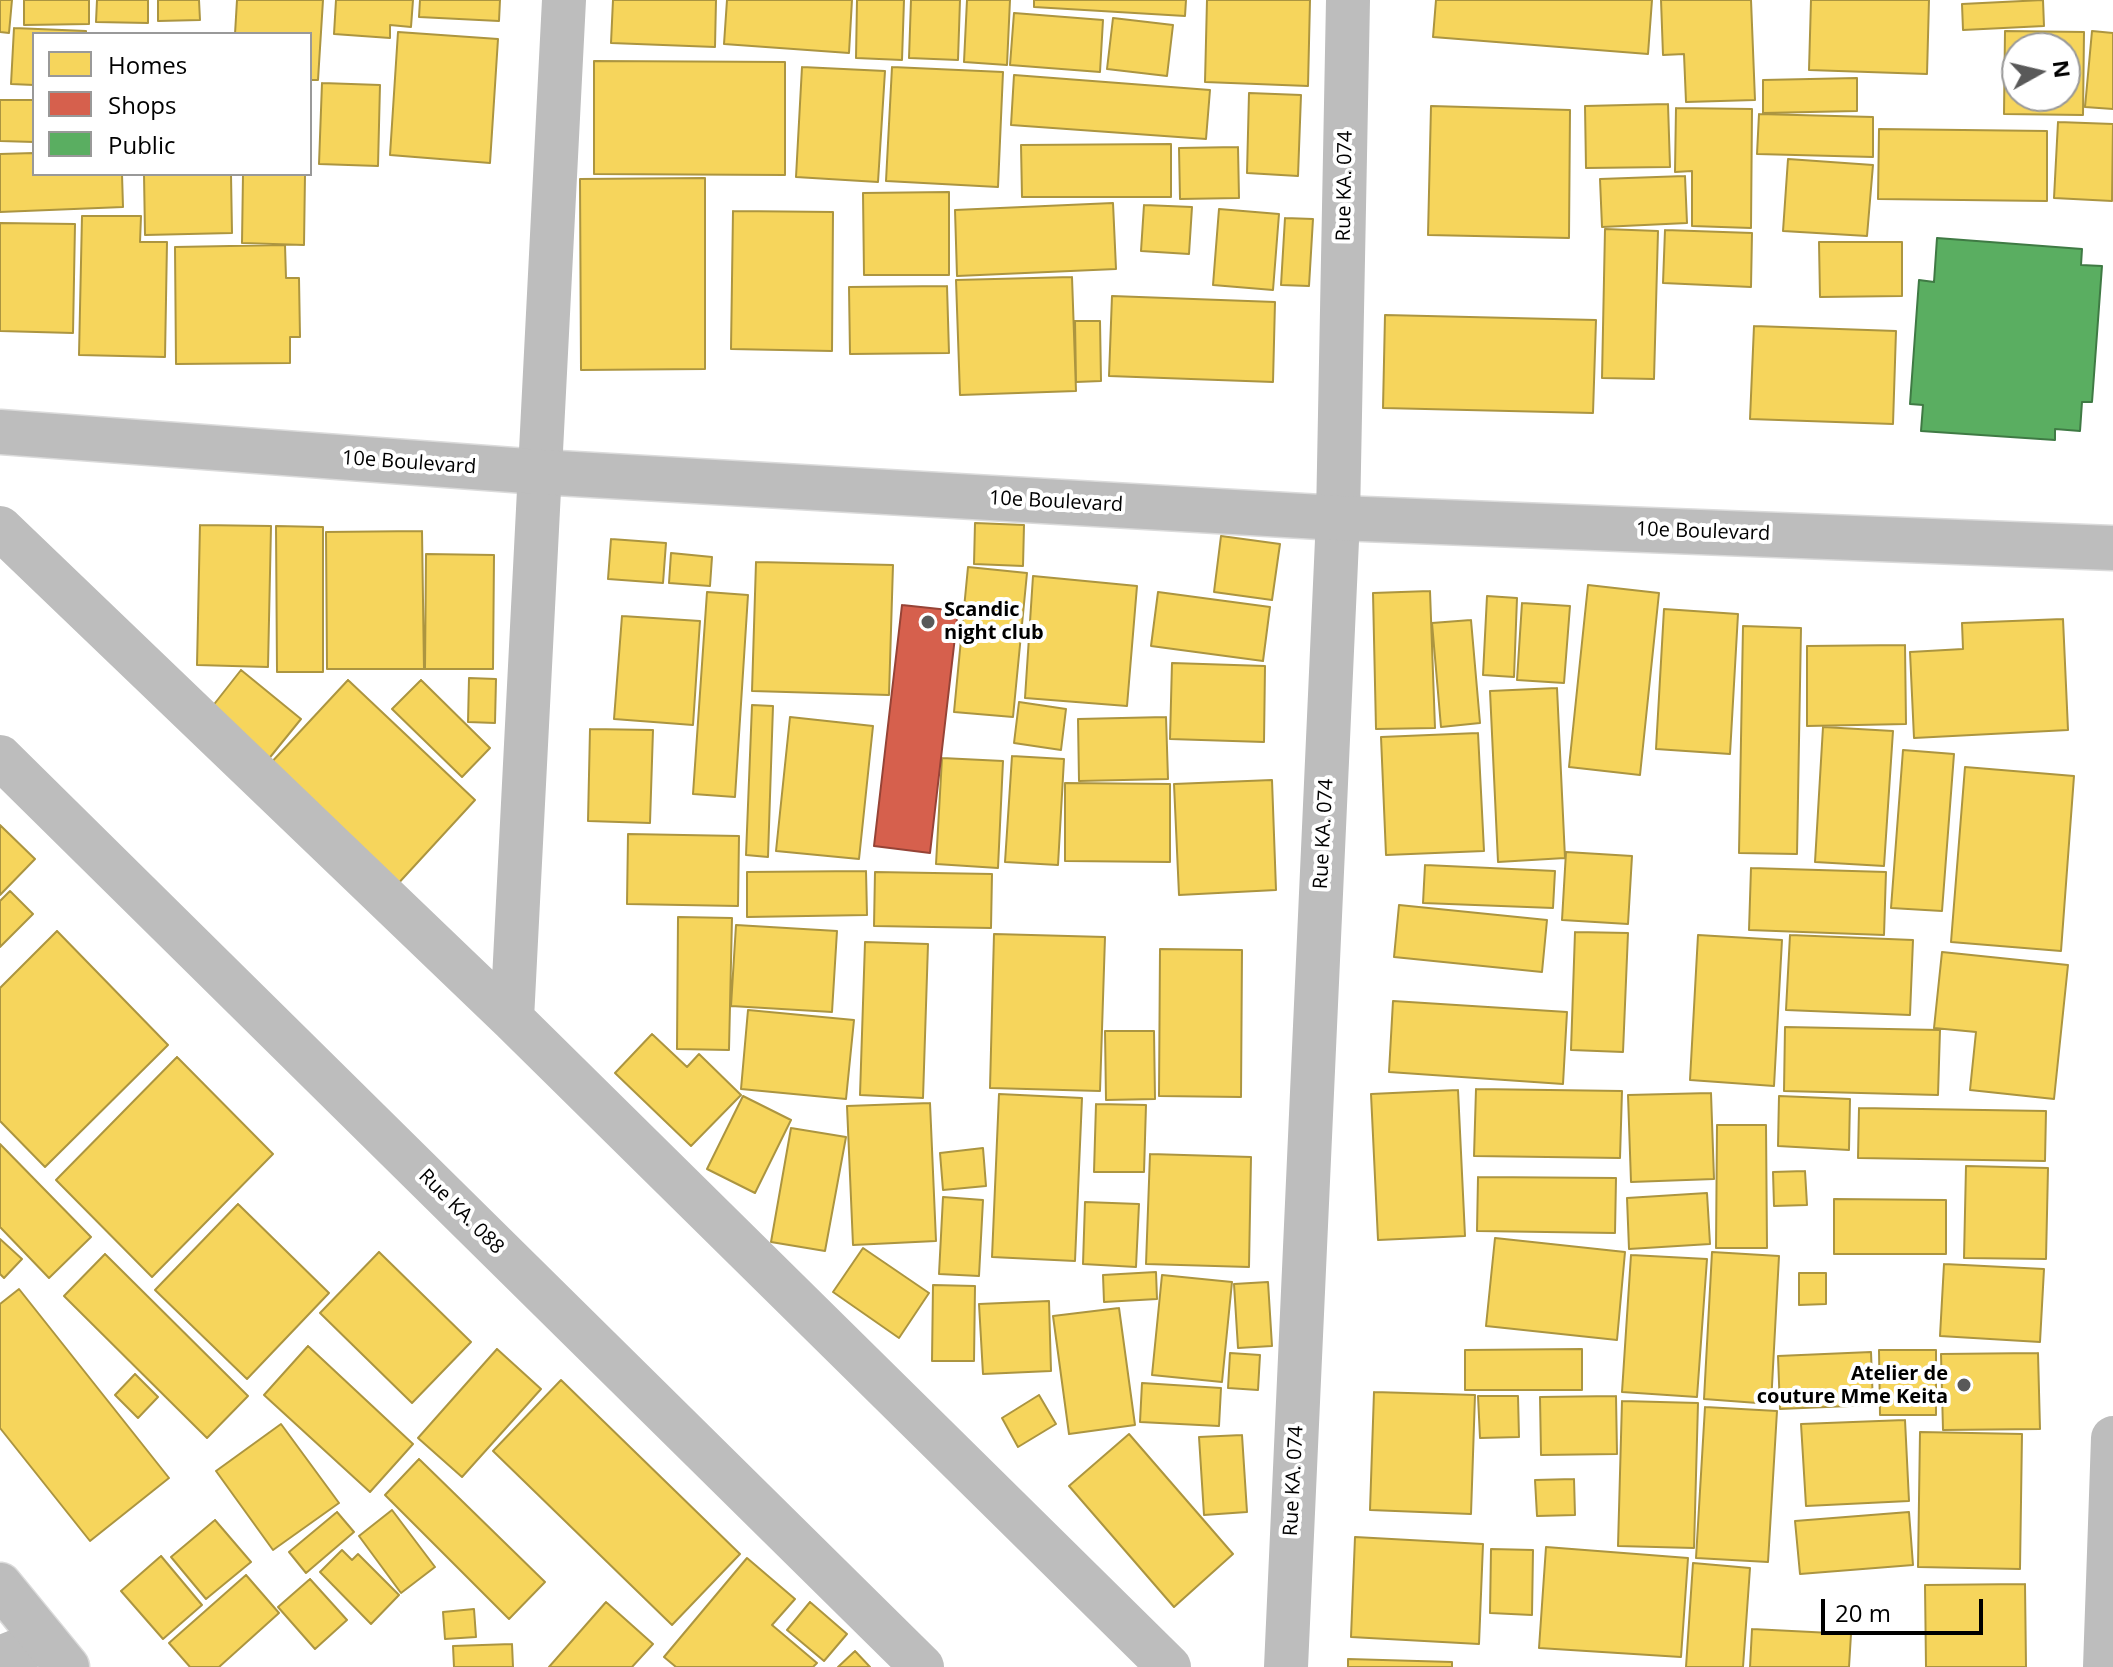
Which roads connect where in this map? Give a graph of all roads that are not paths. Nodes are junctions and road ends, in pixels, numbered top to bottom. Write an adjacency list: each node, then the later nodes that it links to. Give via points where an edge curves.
1 (564, 0): 4 (street)
2 (1348, 0): 5 (street, Rue KA. 074)
3 (0, 432): 4 (street, 10e Boulevard)
4 (540, 472): 5 (street, 10e Boulevard); 9 (street)
5 (1338, 518): 7 (street, 10e Boulevard); 16 (street, Rue KA. 074)
6 (0, 528): 9 (street)
7 (2113, 548)
8 (0, 757): 14 (street, Rue KA. 088)
9 (512, 1019): 15 (street)
10 (2113, 1438): 17 (street)
11 (0, 1585): 12 (street)
12 (56, 1653): 13 (street)
13 (0, 1658)
14 (922, 1667)
15 (1169, 1667)
16 (1286, 1667)
17 (2105, 1667)

